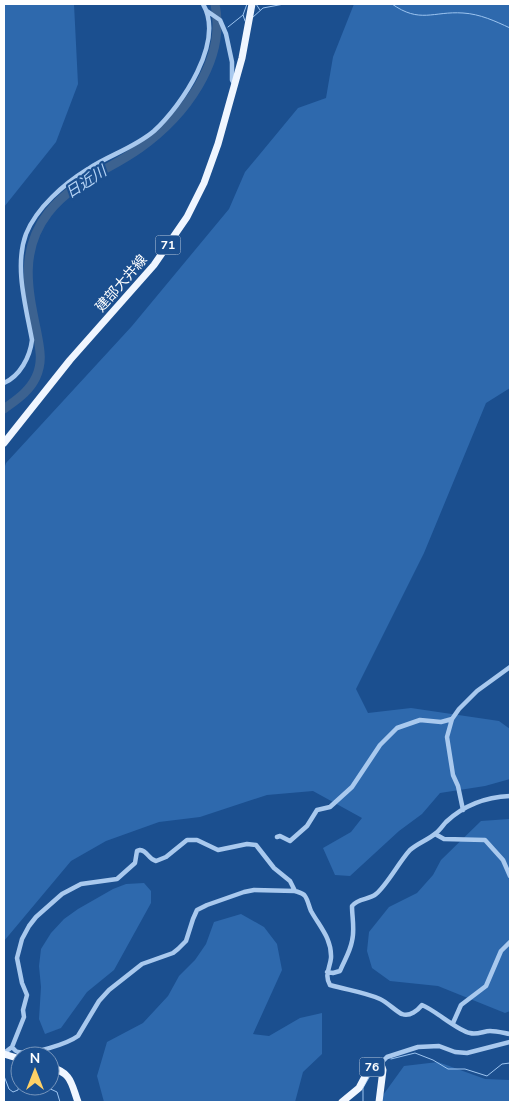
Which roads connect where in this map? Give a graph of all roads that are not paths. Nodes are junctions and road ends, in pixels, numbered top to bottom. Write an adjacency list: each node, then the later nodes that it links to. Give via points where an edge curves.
1 (203, 4): 3 (street)
2 (252, 4): 4 (main road, 建部大井線 / 71)
3 (209, 12): 4 (street, via 220,20 230,47); 5 (street, via 205,57 170,113 139,142 88,168 69,183 51,198 32,222 21,260 31,350 16,375)
4 (235, 86): 6 (main road, 建部大井線 / 71, via 206,177 177,233 154,265 70,360)
5 (4, 383)
6 (4, 443)
7 (510, 667): 8 (street, via 477,691)
8 (452, 719): 10 (street, via 447,737); 12 (street, via 441,722 420,720 397,728 380,745 352,787 330,807 317,810 307,826 290,841)
9 (510, 796): 10 (street, via 492,797)
10 (463, 810): 11 (street)
11 (436, 834): 13 (street, via 444,839 485,840 503,860); 16 (street, via 410,850 379,892 354,903 353,940 349,951 340,971)
12 (277, 837)
13 (510, 876)
14 (295, 891): 16 (street, via 305,896 324,929 331,959); 20 (street, via 286,877 252,844 218,850 197,840 187,840 156,861 147,852 138,851 135,864 117,878 91,882 67,891 29,926 17,958 27,1000); 21 (street, via 254,890 197,910 186,941 178,949 142,964 109,990 78,1036)
15 (510, 942): 17 (street, via 501,951 486,986 461,1005)
16 (327, 972): 17 (street, via 330,985 375,997 400,1014 412,1013 422,1005)
17 (452, 1023): 18 (street, via 470,1033 491,1031)
18 (510, 1034)
19 (510, 1042): 22 (street, via 467,1053 439,1046 418,1047 387,1057)
20 (13, 1046)
21 (56, 1046)
22 (379, 1065): 25 (main road, 76, via 370,1069 359,1088); 26 (main road, 76, via 383,1070)
23 (60, 1070): 24 (main road, via 71,1080)
24 (78, 1102)
25 (342, 1102)
26 (379, 1102)

